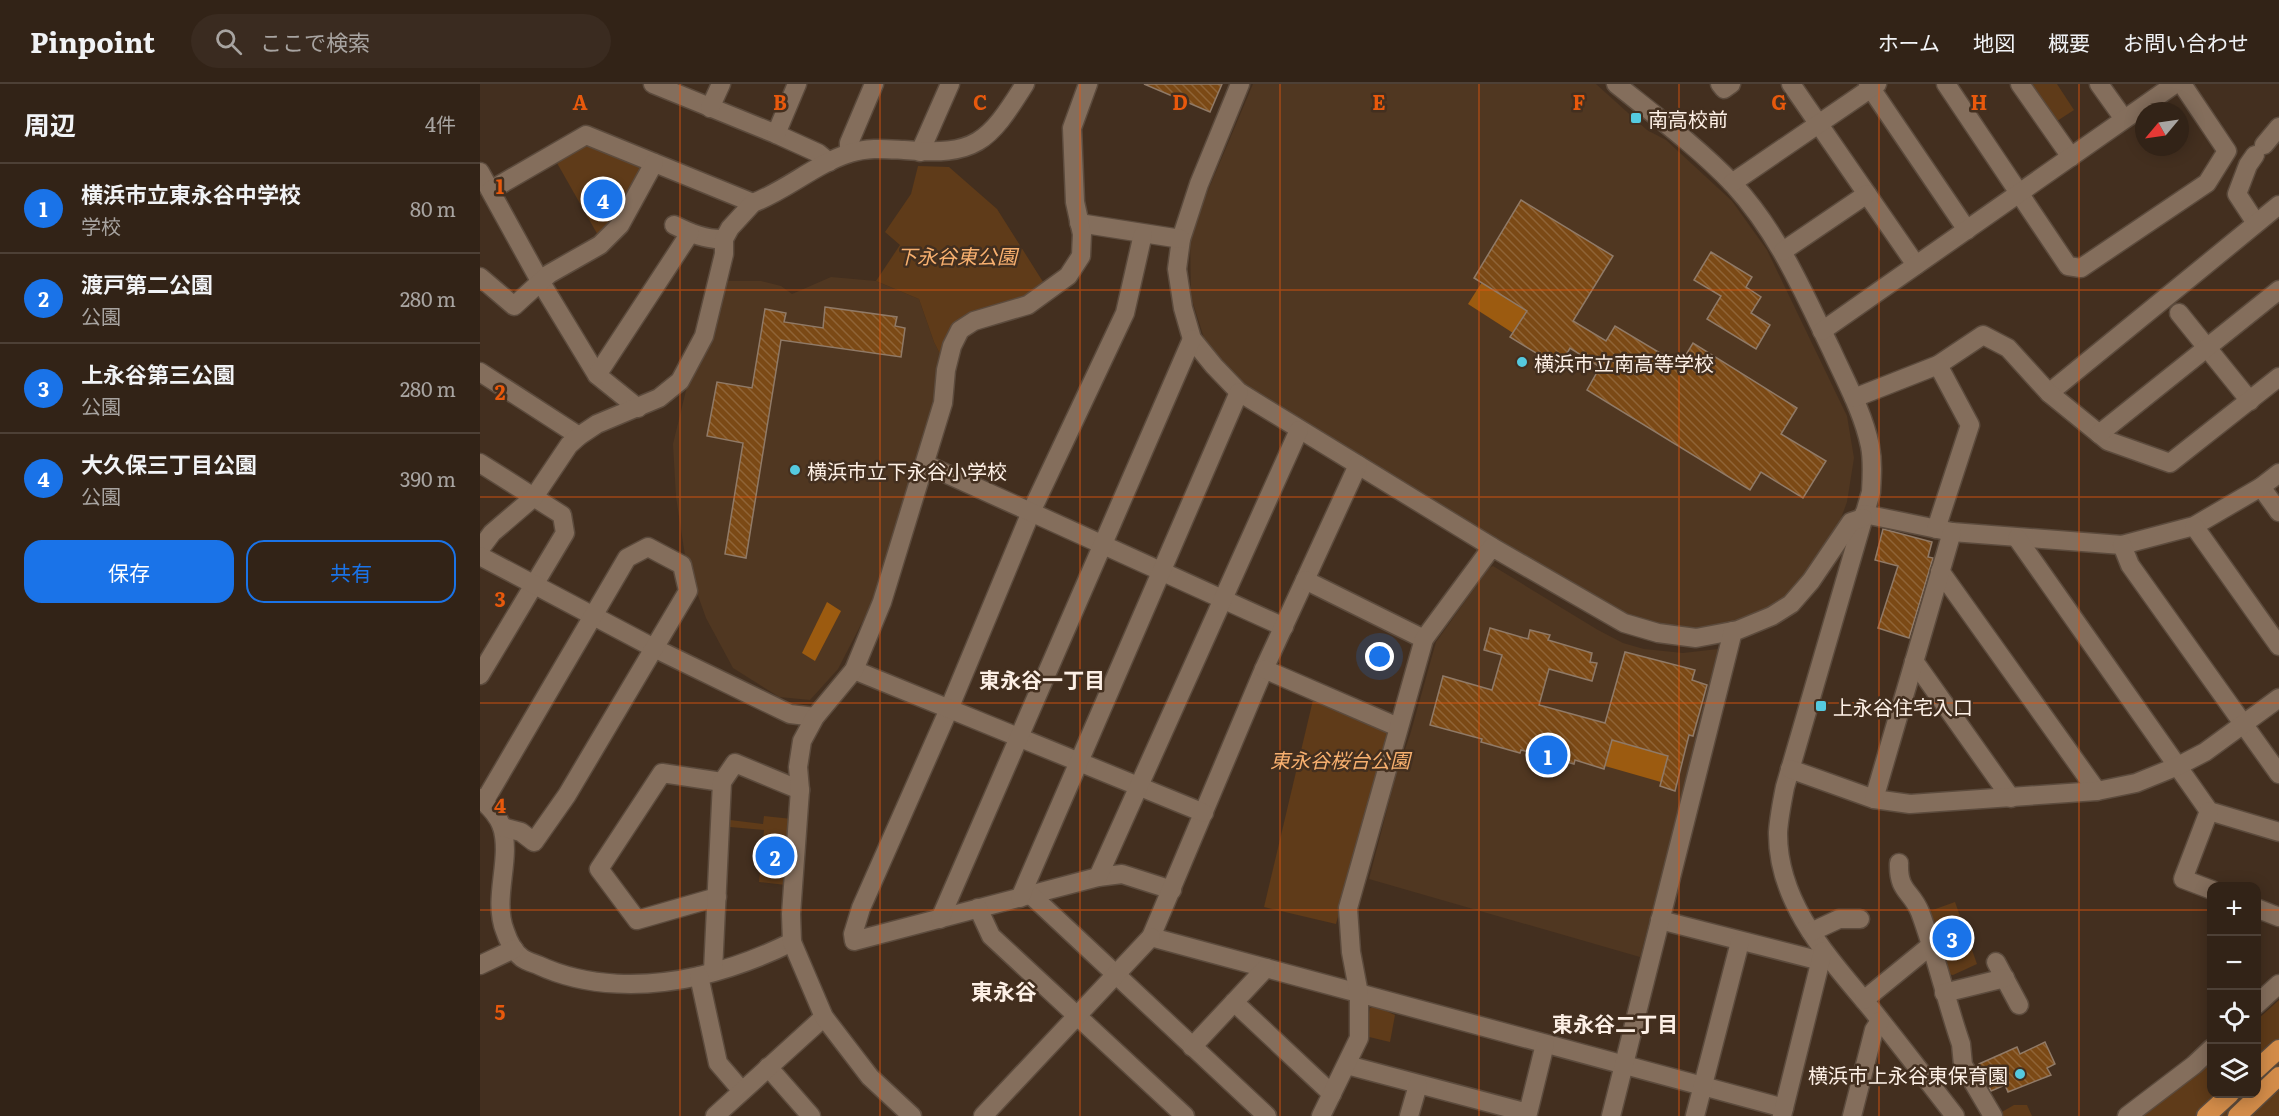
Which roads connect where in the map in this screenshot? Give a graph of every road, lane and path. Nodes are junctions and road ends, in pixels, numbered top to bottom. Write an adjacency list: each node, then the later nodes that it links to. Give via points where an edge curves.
1 (653, 84): 19 (street)
2 (721, 84): 19 (street)
3 (797, 84): 23 (street)
4 (874, 84): 25 (street, via 849,143)
5 (950, 84): 24 (street)
6 (1025, 84): 24 (street, via 996,128 982,139 955,151)
7 (1088, 84): 37 (street, via 1072,129 1074,202)
8 (1240, 84): 41 (street)
9 (1616, 84): 30 (street)
10 (1720, 84): 11 (street, via 1724,89)
11 (1731, 84)
12 (1791, 84): 21 (street)
13 (1946, 84): 32 (street)
14 (2020, 84): 26 (street)
15 (2099, 84): 20 (street)
16 (2175, 84): 20 (street)
17 (2182, 84): 32 (street, via 2227,151 2207,183 2081,268 2068,266)
18 (1872, 85): 21 (street); 38 (street)
19 (710, 108): 23 (street)
20 (2124, 119): 26 (street)
21 (1819, 124): 30 (street); 33 (street)
22 (2279, 127): 36 (street, via 2248,165 2237,194)
23 (776, 134): 27 (street, via 819,153)
24 (920, 152): 25 (street, via 882,149)
25 (849, 153): 27 (street)
26 (2071, 157): 32 (street)
27 (829, 162): 34 (street)
28 (654, 163): 31 (street, via 586,135); 34 (street); 45 (street, via 620,225 600,245)
29 (480, 172): 31 (street)
30 (1732, 183): 42 (street)
31 (491, 190): 45 (street)
32 (2019, 193): 38 (street)
33 (1867, 194): 42 (street); 43 (street)
34 (753, 203): 40 (street)
35 (2279, 205): 36 (street)
36 (2254, 220): 56 (street)
37 (1079, 223): 39 (street); 64 (street, via 1081,256 1068,276 1028,305 974,321 960,330 952,346 943,403)
38 (1967, 230): 43 (street)
39 (1143, 234): 41 (street); 69 (street, via 1125,313)
40 (724, 239): 53 (street, via 713,240 682,229); 59 (street, via 724,254 704,336 680,381)
41 (1181, 239): 49 (street, via 1177,268)
42 (1783, 251): 48 (street)
43 (1916, 265): 48 (street)
44 (480, 277): 45 (street, via 514,306)
45 (540, 281): 53 (street)
46 (2279, 290): 50 (street)
47 (2179, 313): 50 (street)
48 (1822, 331): 57 (street)
49 (1192, 339): 55 (street); 75 (street)
50 (2206, 347): 58 (street); 61 (street)
51 (1938, 365): 56 (street, via 1983,335 2008,348); 57 (street); 73 (street, via 1970,425)
52 (480, 372): 62 (street)
53 (597, 375): 59 (street)
54 (2279, 377): 58 (street)
55 (1239, 393): 60 (street); 80 (street)
56 (2049, 393): 61 (street)
57 (1854, 398): 71 (street, via 1864,423 1873,470)
58 (2250, 401): 61 (street, via 2170,463 2108,441)
59 (638, 408): 62 (street, via 597,424)
60 (1299, 430): 65 (street); 84 (street)
61 (2099, 434)
62 (579, 436): 68 (street)
63 (480, 463): 68 (street)
64 (925, 464): 69 (street); 93 (street, via 882,602)
65 (1358, 465): 77 (street); 82 (street)
66 (2279, 473): 67 (street)
67 (2261, 487): 70 (street); 72 (street)
68 (534, 497): 78 (street, via 492,532); 83 (street, via 562,515 565,533)
69 (1031, 512): 75 (street); 96 (street)
70 (2279, 512)
71 (1864, 516): 73 (street); 87 (street, via 1851,522 1791,604); 103 (street)
72 (2194, 526): 76 (street); 89 (street)
73 (1944, 531): 74 (street); 81 (street)
74 (2017, 538): 76 (street); 102 (street)
75 (1103, 544): 80 (street); 100 (street)
76 (2122, 545): 98 (street, via 2130,565)
77 (1492, 547): 87 (street, via 1624,623 1696,638); 88 (street)
78 (480, 549)
79 (480, 556): 83 (street)
80 (1162, 571): 84 (street); 101 (street)
81 (1940, 571): 91 (street); 108 (street)
82 (1305, 580): 86 (street); 88 (street)
83 (535, 585): 85 (street); 94 (street)
84 (1223, 599): 86 (street); 106 (street)
85 (593, 617): 90 (street); 90 (street, via 627,558 648,547 682,565 688,591); 111 (street)
86 (1284, 627): 92 (street)
87 (1733, 631): 127 (street)
88 (1424, 639): 99 (street)
89 (2279, 646)
90 (654, 648): 97 (street, via 790,714); 114 (street, via 567,795 534,842 521,832)
91 (1914, 661): 109 (street); 110 (street)
92 (1264, 669): 99 (street); 113 (street)
93 (854, 670): 96 (street); 97 (street)
94 (480, 675)
95 (2279, 698): 98 (street)
96 (949, 709): 100 (street); 125 (street, via 861,908 854,941)
97 (814, 717): 107 (street, via 802,741)
98 (2243, 724): 102 (street); 104 (street)
99 (1398, 727): 143 (street, via 1348,908)
100 (1019, 738): 101 (street); 125 (street)
101 (1079, 762): 106 (street); 120 (street)
102 (2178, 766): 108 (street, via 2136,783); 112 (street)
103 (1790, 770): 110 (street); 128 (street, via 1778,832 1780,854 1793,898)
104 (2279, 774)
105 (723, 782): 107 (street, via 735,763); 121 (street); 121 (street, via 662,773 599,869 637,920)
106 (1139, 787): 113 (street); 117 (street)
107 (800, 790): 130 (street)
108 (2097, 791): 109 (street)
109 (2011, 798): 110 (street, via 1910,804)
110 (1874, 799)
111 (482, 800): 114 (street)
112 (2209, 811): 115 (street); 118 (street, via 2183,879)
113 (1204, 813): 119 (street)
114 (502, 827): 133 (street, via 500,903 504,930)
115 (2279, 832)
116 (1899, 863): 132 (street, via 1902,886 1919,909)
117 (1098, 877): 119 (street, via 1122,874); 120 (street)
118 (2207, 888)
119 (1172, 890): 129 (street)
120 (1026, 896): 122 (street); 139 (street)
121 (717, 897): 138 (street)
122 (978, 908): 125 (street); 148 (street, via 991,936)
123 (2261, 910): 124 (street)
124 (2279, 917)
125 (940, 919)
126 (1860, 919): 128 (street, via 1839,919)
127 (1660, 920): 131 (street); 156 (street)
128 (1811, 932): 134 (street)
129 (1152, 937): 137 (street); 139 (street)
130 (792, 942): 138 (street, via 754,960); 149 (street)
131 (1740, 942): 134 (street); 161 (street)
132 (1930, 946): 142 (street); 144 (street)
133 (514, 950): 136 (street); 138 (street, via 522,958 555,973 586,981 629,984)
134 (1822, 956): 144 (street); 165 (street)
135 (1996, 962): 140 (street)
136 (480, 965)
137 (1266, 968): 143 (street); 145 (street)
138 (706, 974): 162 (street, via 718,1063)
139 (1115, 975): 148 (street); 152 (street)
140 (2005, 978): 142 (street); 147 (street)
141 (2276, 992): 146 (street)
142 (1944, 993): 178 (street, via 1961,1044 1963,1065)
143 (1359, 994): 151 (street); 155 (street, via 1359,1038)
144 (1864, 1000): 150 (street)
145 (1234, 1002): 152 (street); 163 (street)
146 (2261, 1002)
147 (2019, 1005)
148 (1077, 1016): 169 (street); 170 (street)
149 (824, 1017): 158 (street); 168 (street, via 870,1077)
150 (1880, 1020): 176 (street); 177 (street)
151 (1545, 1044): 156 (street); 160 (street, via 1528,1113)
152 (1192, 1047): 171 (street)
153 (2279, 1049): 157 (highway)
154 (2207, 1052): 179 (street)
155 (1347, 1065): 160 (street); 163 (street)
156 (1623, 1065): 161 (street); 174 (street)
157 (2261, 1065)
158 (768, 1067): 162 (street); 167 (street)
159 (2279, 1076): 181 (highway)
160 (1418, 1085): 173 (street)
161 (1703, 1086): 165 (street); 175 (street)
162 (742, 1091): 166 (street)
163 (1332, 1094): 172 (street)
164 (2226, 1098): 180 (highway)
165 (1783, 1112)
166 (716, 1116)
167 (811, 1116)
168 (912, 1116)
169 (983, 1116)
170 (1185, 1116)
171 (1267, 1116)
172 (1321, 1116)
173 (1409, 1116)
174 (1611, 1116)
175 (1695, 1116)
176 (1852, 1116)
177 (1955, 1116)
178 (1993, 1116)
179 (2127, 1116)
180 (2206, 1116)
181 (2237, 1116)

